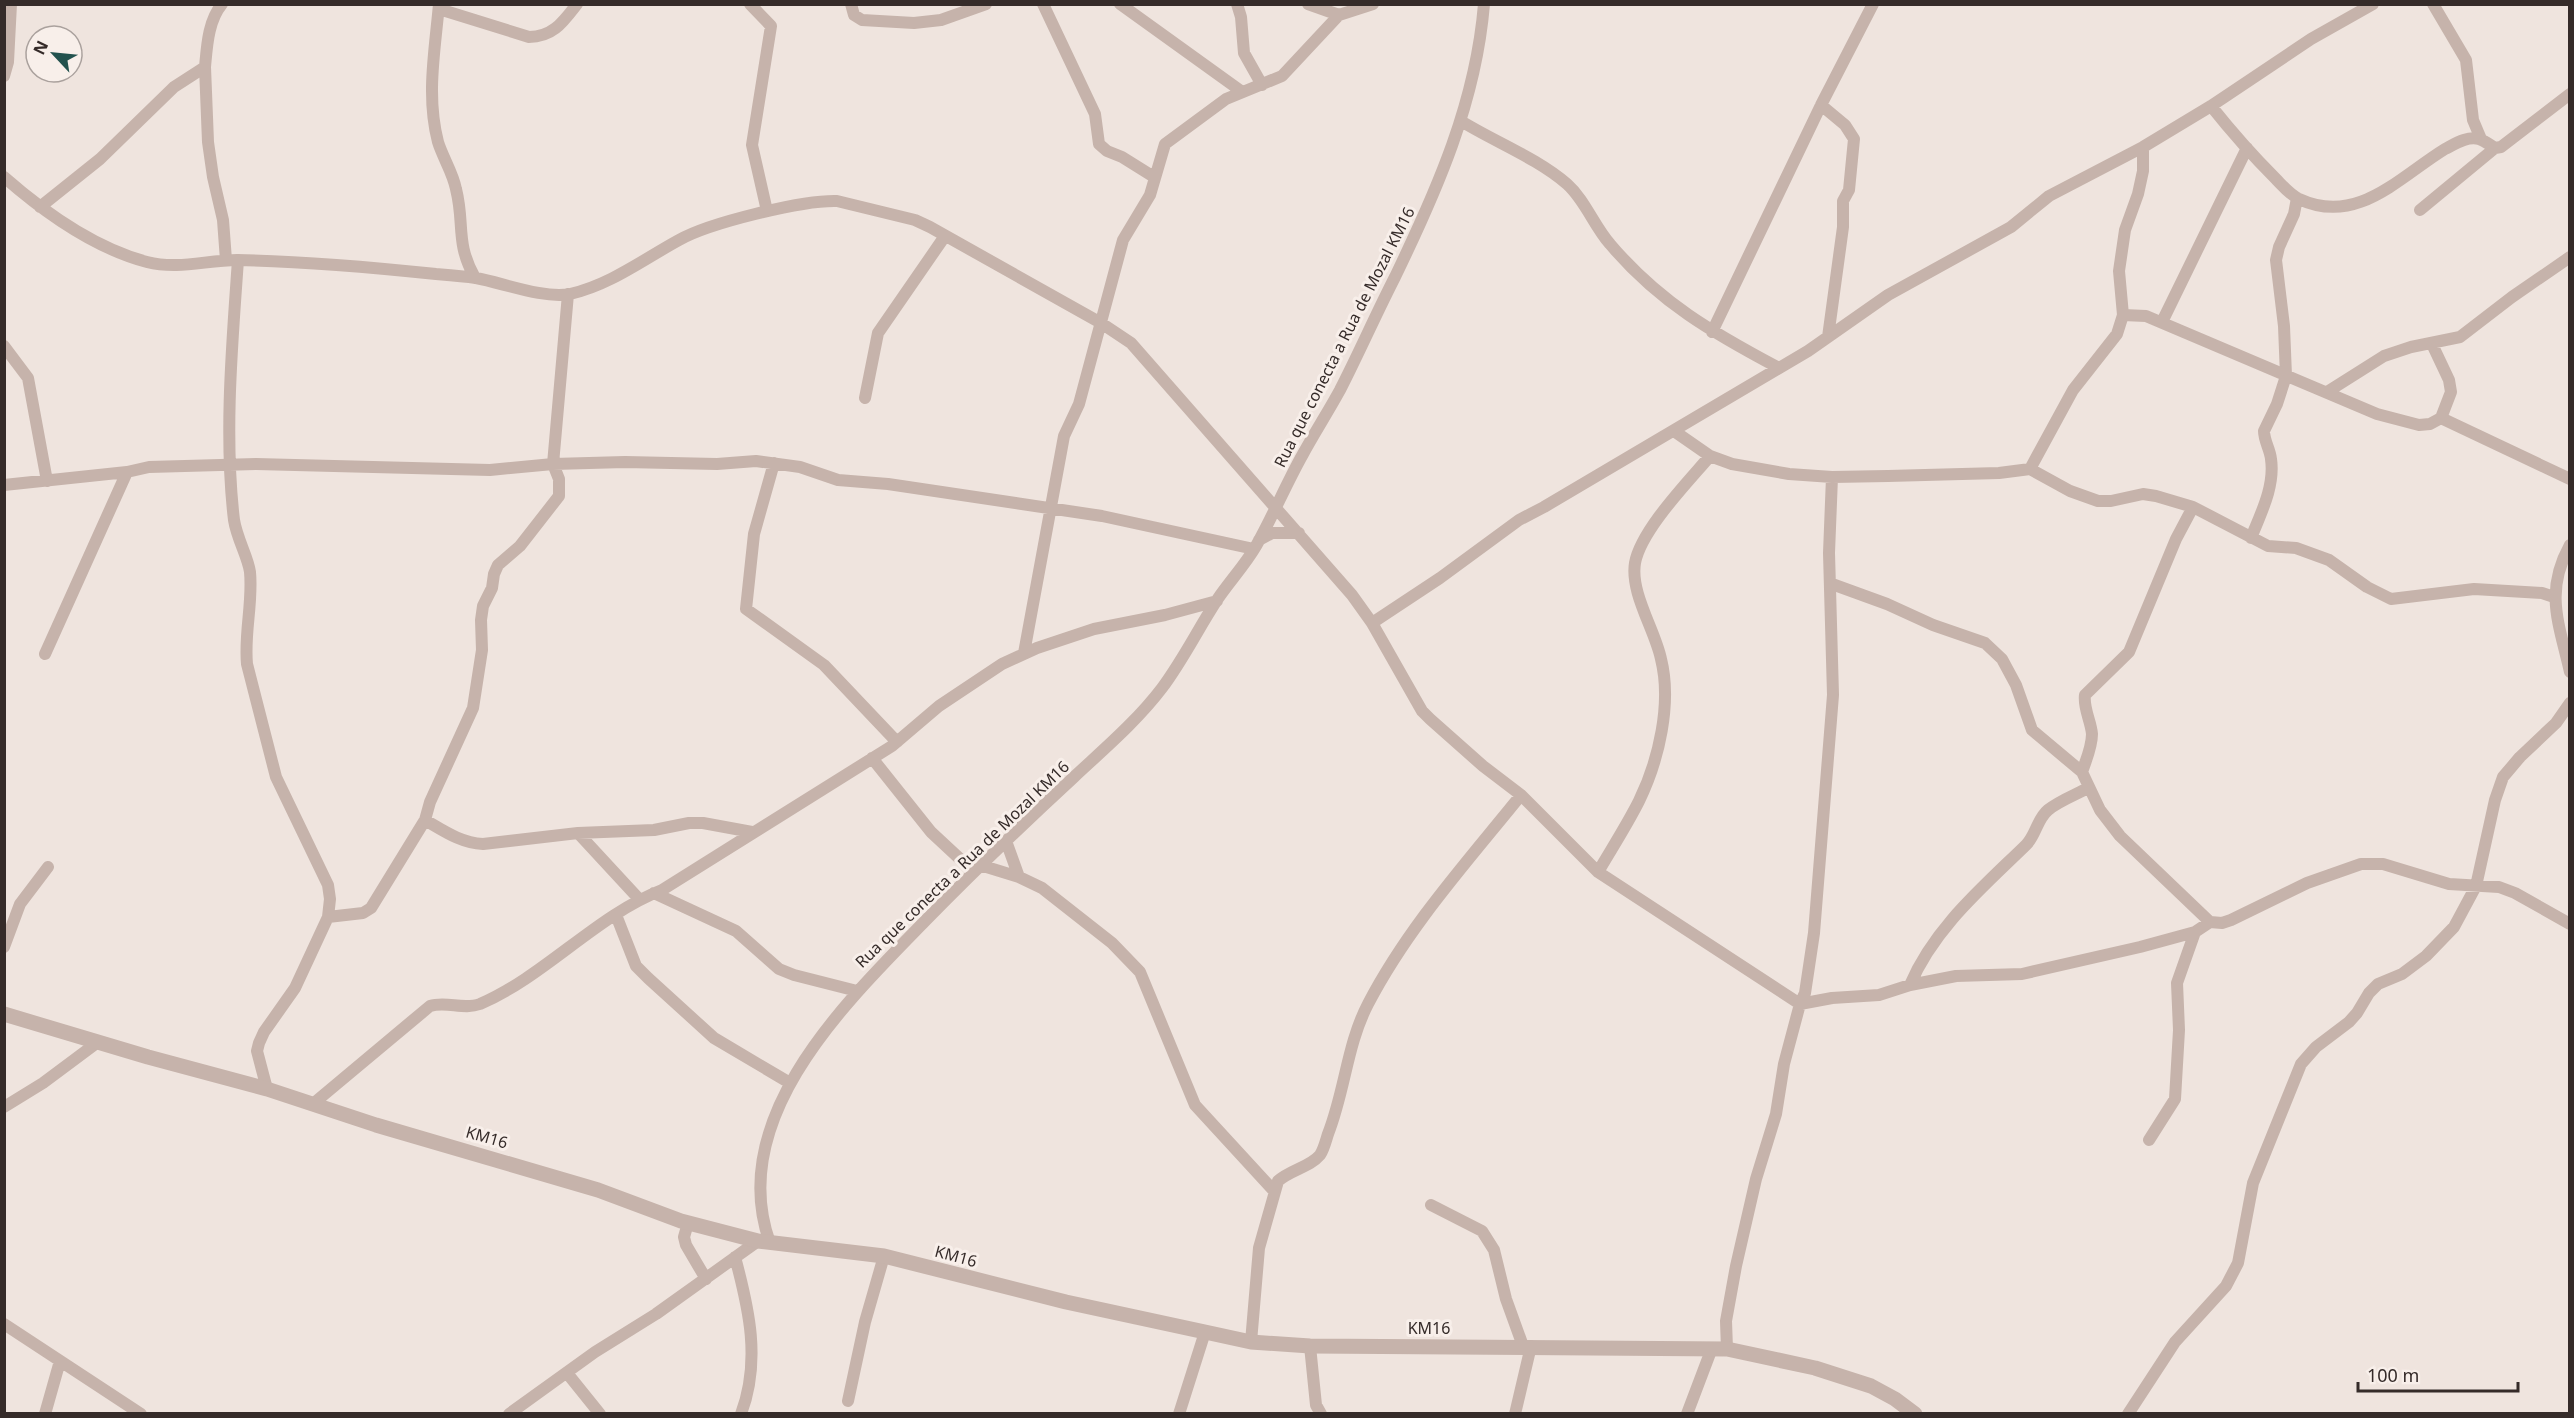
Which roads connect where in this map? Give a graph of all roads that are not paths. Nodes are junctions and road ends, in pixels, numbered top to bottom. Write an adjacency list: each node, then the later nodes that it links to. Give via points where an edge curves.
1 (10, 4): 19 (street)
2 (222, 4): 18 (street, via 209,34)
3 (577, 4): 16 (street, via 561,24 541,37 529,37)
4 (750, 4): 35 (street, via 771,26 752,145)
5 (851, 4): 6 (street, via 862,20 914,23 941,20)
6 (986, 4)
7 (1043, 4): 31 (street, via 1095,114 1099,144)
8 (1120, 4): 21 (street)
9 (1237, 4): 20 (street, via 1244,53)
10 (1308, 4): 17 (street)
11 (1373, 4): 17 (street)
12 (1484, 4): 25 (street, Rua que conecta a Rua de Mozal KM16, via 1481,45)
13 (1873, 4): 23 (street)
14 (2373, 4): 24 (street, via 2311,39)
15 (2433, 4): 26 (street, via 2466,60 2473,120)
16 (439, 7): 39 (street, via 432,106 438,142 456,189 463,252)
17 (1339, 15): 20 (street, via 1282,76)
18 (205, 67): 33 (street, via 174,87 100,159); 38 (street, via 208,142)
19 (4, 76)
20 (1262, 85): 21 (street)
21 (1241, 92): 31 (street, via 1165,144)
22 (2570, 94): 29 (street)
23 (1821, 105): 44 (street); 45 (street, via 1845,125 1854,139)
24 (2211, 106): 27 (street); 28 (street)
25 (1461, 121): 44 (street, via 1545,167 1566,183 1610,244 1661,296); 66 (street, Rua que conecta a Rua de Mozal KM16, via 1432,199 1339,392)
26 (2481, 140): 29 (street); 32 (street, via 2471,138 2456,143 2378,195 2354,206 2330,208)
27 (2143, 147): 41 (street, via 2143,171 2125,230 2119,271); 45 (street, via 2049,196 2011,226 1888,295)
28 (2247, 148): 32 (street); 43 (street)
29 (2495, 148): 34 (street)
30 (4, 177): 33 (street)
31 (1154, 177): 42 (street, via 1150,195 1123,240)
32 (2297, 198): 49 (street, via 2276,260)
33 (40, 207): 38 (street, via 109,248 146,261 183,266)
34 (2420, 210)
35 (766, 212): 36 (street, via 837,201 915,220); 40 (street, via 681,238 620,274)
36 (945, 236): 42 (street); 51 (street, via 878,333)
37 (2570, 257): 46 (street, via 2466,333)
38 (232, 260): 39 (street); 57 (street)
39 (475, 278): 40 (street, via 544,293)
40 (568, 294): 56 (street)
41 (2123, 315): 43 (street, via 2146,316); 58 (street, via 2117,334 2073,390)
42 (1101, 322): 65 (street, via 1079,404 1060,452); 66 (street, via 1131,343)
43 (2162, 322): 49 (street)
44 (1712, 332): 48 (street)
45 (1828, 337): 48 (street)
46 (2432, 344): 50 (street, via 2411,346 2384,356); 52 (street, via 2450,380 2451,392)
47 (4, 346): 62 (street, via 28,378)
48 (1779, 368): 53 (street)
49 (2286, 376): 50 (street); 68 (street, via 2264,431 2272,472 2263,511)
50 (2326, 392): 52 (street, via 2396,420 2430,424)
51 (865, 398)
52 (2441, 418): 61 (street)
53 (1674, 431): 54 (street); 74 (street, via 1519,520)
54 (1710, 456): 60 (street, via 1789,474); 90 (street, via 1645,539 1636,561 1634,576 1662,660 1665,696 1649,775 1639,801)
55 (774, 463): 56 (street); 65 (street, via 838,480); 79 (street, via 754,534 746,609 824,665)
56 (553, 464): 57 (street, via 490,470); 84 (street, via 559,479 559,495 494,574 481,612 482,650 473,708)
57 (230, 465): 59 (street, via 149,467); 96 (street, via 238,542 249,569 245,645 250,677 276,777 328,885)
58 (2030, 469): 60 (street); 64 (street, via 2098,501 2142,494)
59 (127, 472): 62 (street); 76 (street)
60 (1832, 477): 71 (street)
61 (2570, 479)
62 (47, 481): 63 (street)
63 (4, 484)
64 (2193, 507): 68 (street); 81 (street, via 2128,651 2085,695 2092,735)
65 (1051, 508): 69 (street); 75 (street)
66 (1276, 509): 67 (street); 69 (street, Rua que conecta a Rua de Mozal KM16)
67 (1299, 533): 69 (street, via 1272,533); 74 (street)
68 (2251, 537): 72 (street, via 2268,546 2296,548 2330,560 2391,599 2457,590)
69 (1257, 545): 73 (street, Rua que conecta a Rua de Mozal KM16)
70 (2570, 545): 72 (street)
71 (1832, 584): 81 (street, via 1985,643 2002,658 2032,730); 103 (street, via 1831,741 1814,933)
72 (2548, 595): 77 (street)
73 (1217, 601): 75 (street, via 1094,629); 87 (street, Rua que conecta a Rua de Mozal KM16, via 1160,691)
74 (1372, 623): 83 (street, via 1422,711)
75 (1024, 653): 79 (street, via 939,706)
76 (45, 654)
77 (2570, 672)
78 (2569, 708): 92 (street, via 2503,777)
79 (897, 742): 80 (street)
80 (872, 758): 85 (street); 89 (street, via 931,832)
81 (2082, 772): 82 (street)
82 (2088, 788): 97 (street, via 2120,836); 101 (street, via 2049,808 2028,843 1985,882 1931,946)
83 (1521, 795): 90 (street); 111 (street, via 1421,919 1388,969 1354,1039 1334,1119 1321,1153 1285,1174)
84 (424, 820): 86 (street, via 469,843); 96 (street, via 371,908 363,913)
85 (752, 832): 86 (street, via 689,823 654,830); 93 (street)
86 (578, 833): 94 (street)
87 (1006, 841): 89 (street, Rua que conecta a Rua de Mozal KM16); 91 (street)
88 (48, 867): 100 (street, via 20,904)
89 (977, 868): 91 (street); 102 (street, Rua que conecta a Rua de Mozal KM16)
90 (1598, 872): 103 (street)
91 (1019, 877): 111 (street, via 1042,888 1097,930 1140,972 1195,1105)
92 (2476, 886): 97 (street, via 2449,884 2383,864 2361,864 2307,883 2231,920); 98 (street, via 2499,887 2515,893); 137 (street, via 2454,927 2440,943 2402,974 2378,984 2349,1022 2301,1064 2253,1183 2238,1263 2226,1286 2175,1342)
93 (654, 893): 94 (street); 102 (street, via 736,931 779,969)
94 (639, 898): 95 (street)
95 (615, 915): 106 (street, via 636,966 648,978 714,1038); 108 (street, via 541,968 483,1002 472,1006 430,1006)
96 (328, 916): 107 (street, via 295,988 258,1043)
97 (2210, 922): 99 (street)
98 (2570, 924)
99 (2195, 932): 101 (street, via 2022,974 1956,976); 110 (street, via 2177,983 2175,1100)
100 (4, 947)
101 (1910, 986): 103 (street, via 1879,995)
102 (857, 991): 106 (street, Rua que conecta a Rua de Mozal KM16)
103 (1800, 1004): 123 (street, via 1738,1256)
104 (4, 1014): 105 (street, KM16)
105 (98, 1042): 107 (street, KM16); 109 (street)
106 (790, 1083): 114 (street, Rua que conecta a Rua de Mozal KM16, via 772,1122 763,1157 760,1189)
107 (267, 1089): 108 (street, KM16)
108 (314, 1103): 113 (street, KM16, via 598,1190)
109 (4, 1107)
110 (2149, 1140)
111 (1274, 1191): 120 (street, via 1259,1248)
112 (1431, 1204): 122 (street, via 1482,1231 1494,1250 1506,1299)
113 (688, 1222): 114 (street, KM16); 117 (street, via 684,1237)
114 (764, 1242): 115 (street, KM16); 116 (street)
115 (884, 1256): 119 (street, KM16, via 1054,1300); 126 (street)
116 (735, 1257): 117 (street); 131 (street, via 752,1330 750,1372)
117 (706, 1279): 125 (street)
118 (4, 1324): 124 (street)
119 (1205, 1332): 120 (street, KM16); 132 (street)
120 (1251, 1342): 121 (street, KM16)
121 (1310, 1346): 122 (street, KM16); 133 (street, via 1316,1406)
122 (1527, 1346): 123 (street, KM16); 134 (street)
123 (1720, 1349): 135 (street); 136 (street, KM16, via 1815,1368 1871,1386)
124 (60, 1360): 127 (street); 128 (street)
125 (567, 1373): 129 (street); 130 (street)
126 (848, 1401)
127 (45, 1413)
128 (141, 1413)
129 (509, 1413)
130 (600, 1413)
131 (741, 1413)
132 (1179, 1413)
133 (1321, 1413)
134 (1515, 1413)
135 (1688, 1413)
136 (1915, 1413)
137 (2128, 1413)

